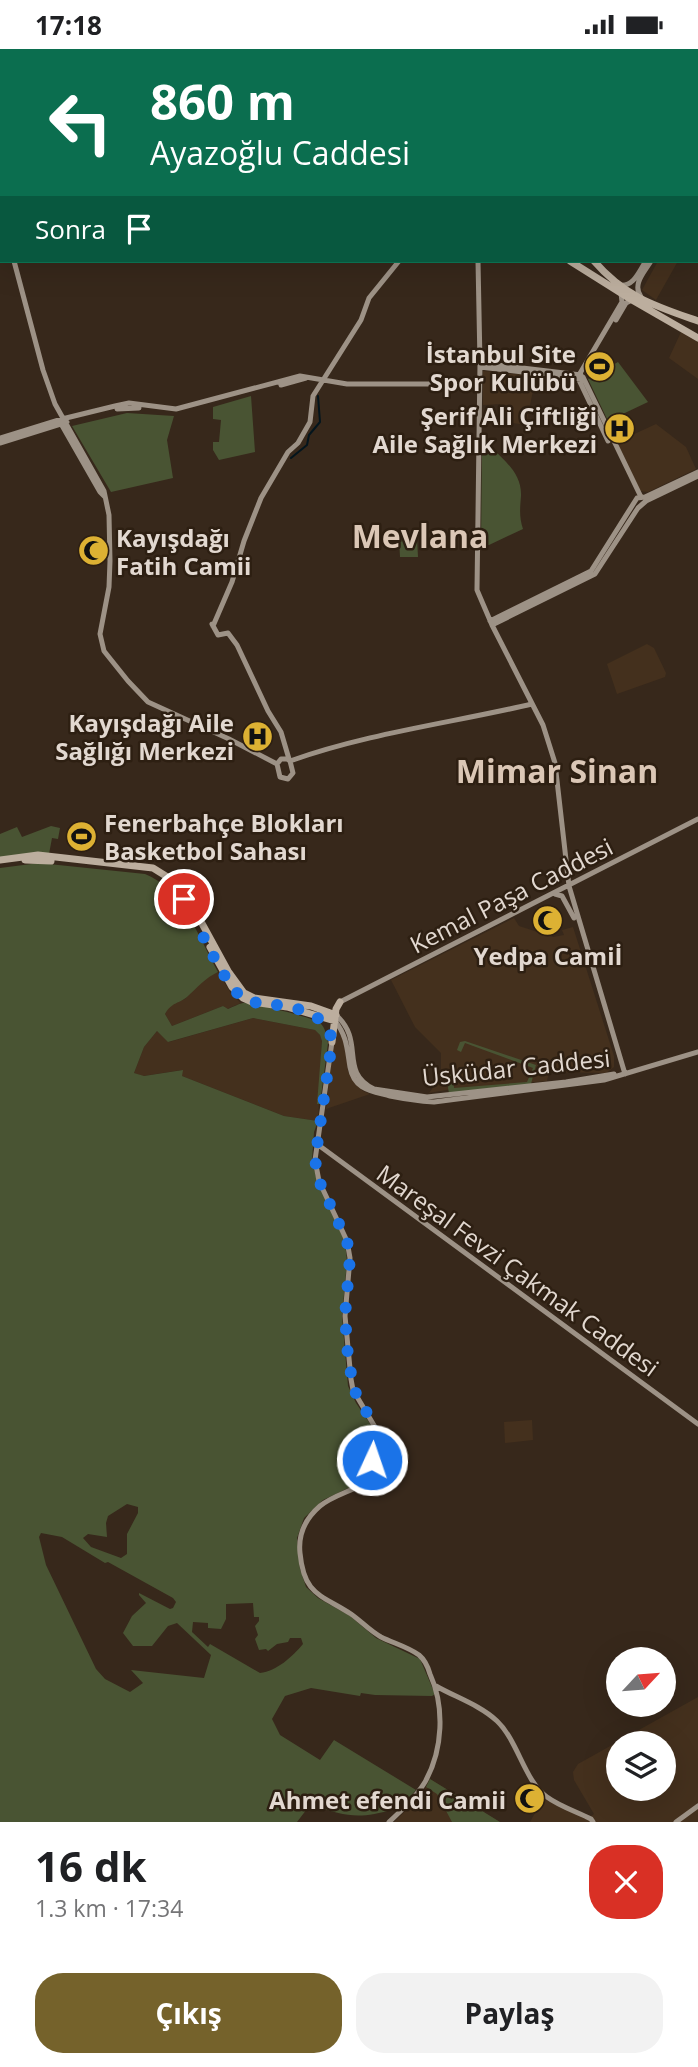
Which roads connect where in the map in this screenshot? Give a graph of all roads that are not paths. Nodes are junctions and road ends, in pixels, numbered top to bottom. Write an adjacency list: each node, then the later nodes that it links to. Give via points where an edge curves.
1 (15, 263): 17 (street)
2 (397, 263): 15 (street, via 369,298)
3 (478, 263): 13 (street)
4 (574, 263): 8 (main road)
5 (596, 263): 8 (main road)
6 (646, 263): 8 (street, via 630,285)
7 (647, 263): 10 (street, via 637,284)
8 (620, 289): 9 (main road); 10 (main road); 14 (street, via 622,302)
9 (632, 300): 12 (main road); 14 (street)
10 (645, 302): 11 (main road)
11 (698, 321)
12 (697, 337)
13 (480, 365): 14 (street); 16 (street)
14 (580, 377): 20 (street)
15 (321, 381): 16 (street); 17 (street, via 300,376 176,411 130,407); 23 (street, via 313,396 310,422 261,498 213,625 218,635 228,633 237,645)
16 (480, 384): 21 (street, via 477,590)
17 (61, 420): 18 (street); 25 (street, via 101,483 109,515 109,587 100,633 104,652 148,702)
18 (0, 441)
19 (698, 474): 20 (street)
20 (639, 501): 21 (street, via 595,574)
21 (491, 623): 22 (street)
22 (532, 704): 24 (street, via 360,739); 28 (street, via 555,763)
23 (285, 742): 24 (street); 25 (street)
24 (289, 760): 25 (street); 25 (street, via 293,773 288,779 280,776)
25 (279, 762)
26 (698, 819): 28 (street, Kemal Paşa Caddesi)
27 (0, 862): 31 (main road, via 36,860 135,869 159,876 184,899 243,999); 32 (main road, via 38,855 153,868 187,896 244,993 319,1008)
28 (569, 886): 29 (street, Kemal Paşa Caddesi); 30 (street)
29 (552, 894): 30 (street, via 562,896); 32 (street, Kemal Paşa Caddesi)
30 (581, 931): 35 (street)
31 (310, 1014): 32 (main road); 32 (main road, via 326,1023)
32 (334, 1018): 33 (main road); 36 (street, Üsküdar Caddesi, via 342,1021 350,1034 357,1075 374,1089 421,1096); 36 (street, Üsküdar Caddesi, via 345,1035 351,1072 365,1090 425,1101)
33 (332, 1042): 37 (street)
34 (698, 1052): 35 (street, Üsküdar Caddesi)
35 (625, 1074): 36 (street, Üsküdar Caddesi)
36 (470, 1095)
37 (317, 1144): 38 (street, Mareşal Fevzi Çakmak Caddesi); 39 (street, via 319,1181 347,1241 350,1258 345,1316 351,1379 375,1427 375,1441 363,1485 324,1503 305,1522 301,1565 308,1586 318,1595 378,1636 419,1655)
38 (698, 1424)
39 (436, 1686): 41 (street, via 440,1732 433,1763 419,1791); 42 (street, via 497,1721 546,1797)
40 (698, 1806): 43 (street)
41 (389, 1822)
42 (593, 1822)
43 (676, 1822)

